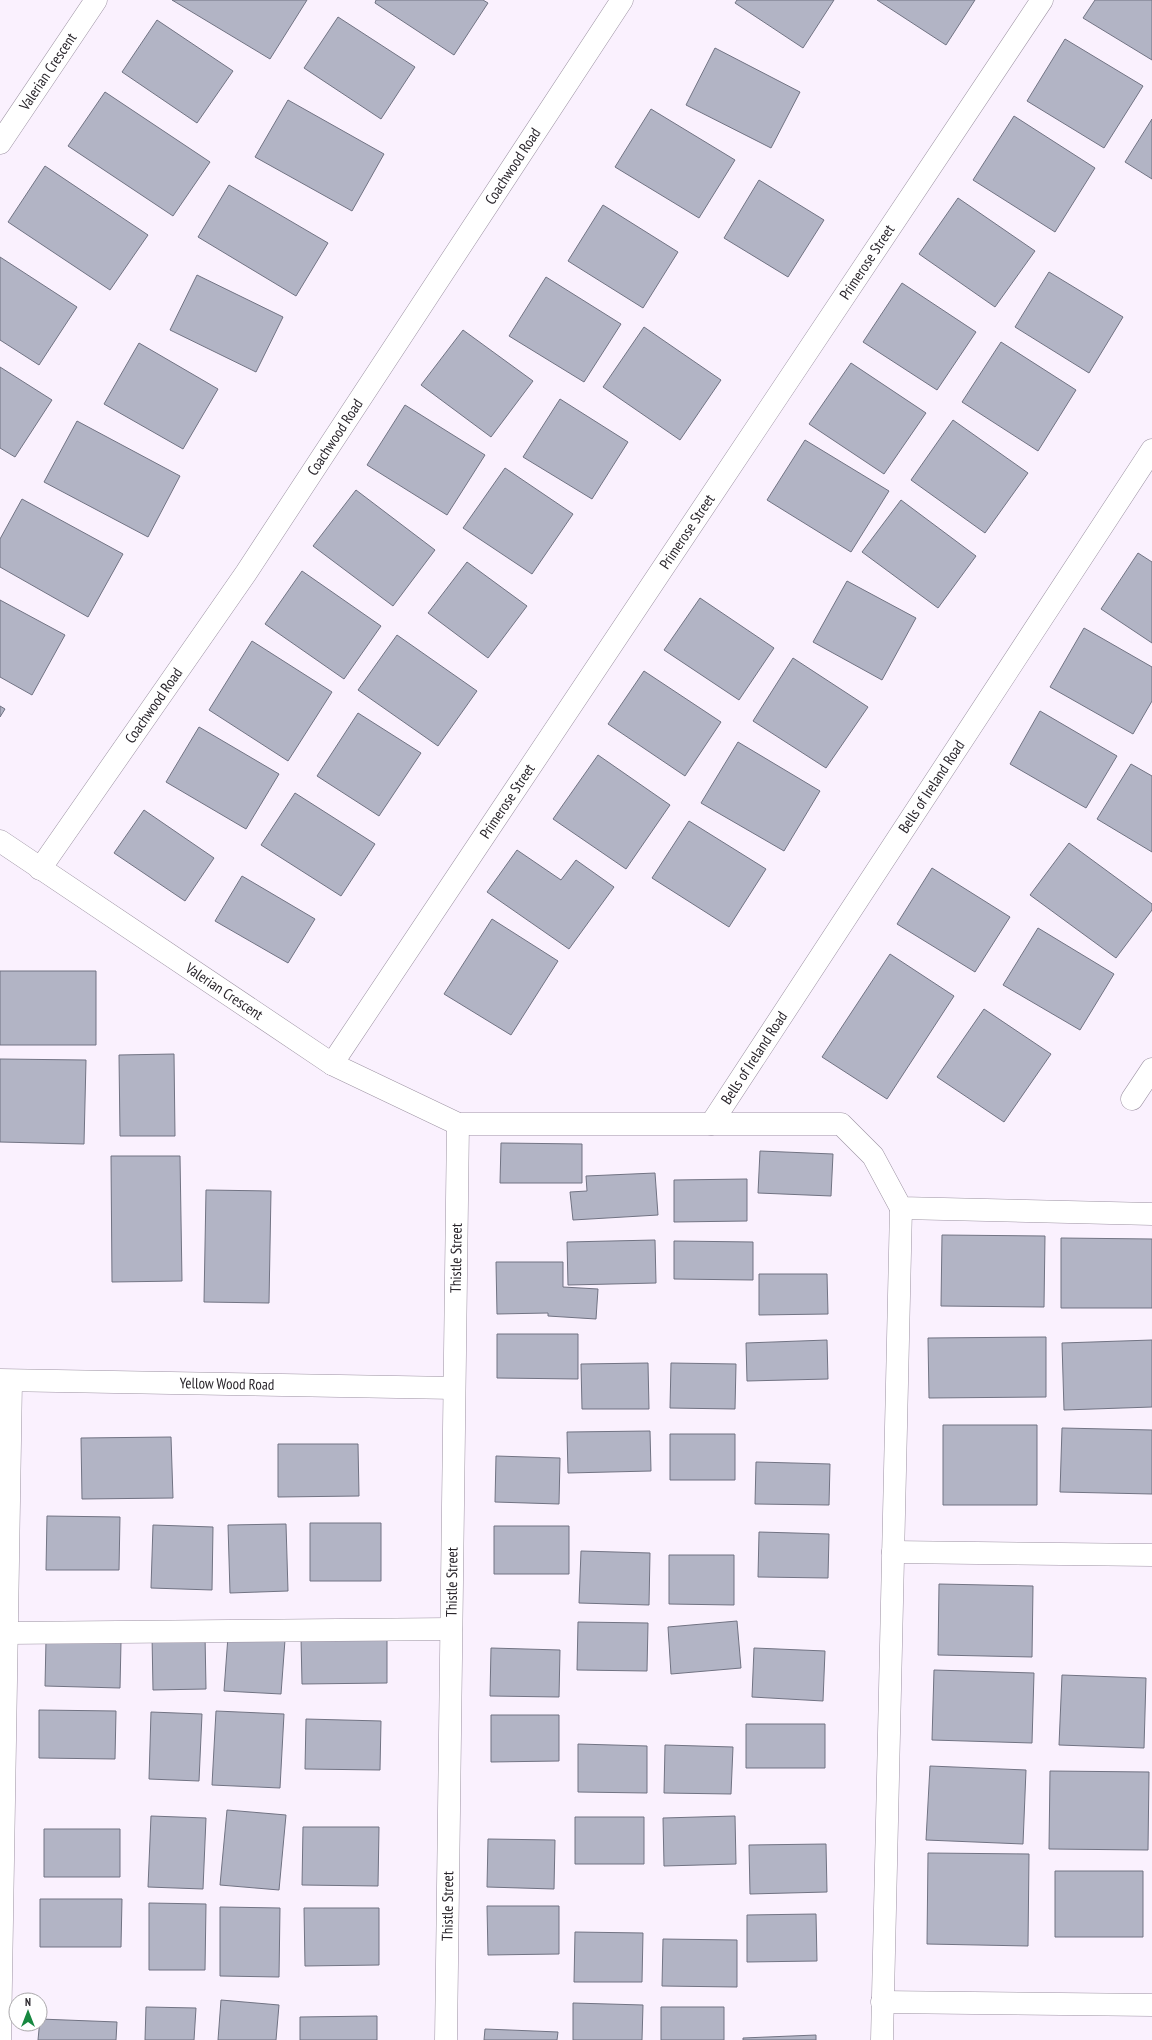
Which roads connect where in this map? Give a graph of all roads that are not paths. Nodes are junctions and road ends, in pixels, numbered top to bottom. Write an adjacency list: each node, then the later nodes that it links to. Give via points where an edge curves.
1 (96, 0): 4 (street, Valerian Crescent)
2 (622, 0): 7 (street, Coachwood Road, via 246,573)
3 (1042, 0): 8 (street, Primerose Street)
4 (0, 143)
5 (1152, 450): 12 (street, Bells of Ireland Road)
6 (0, 841): 7 (street, Valerian Crescent)
7 (40, 869): 8 (street, Valerian Crescent)
8 (332, 1064): 11 (street, Valerian Crescent)
9 (1152, 1069): 10 (street)
10 (1132, 1099)
11 (458, 1124): 12 (street); 16 (street, Thistle Street)
12 (712, 1124): 13 (street, via 840,1124 873,1156)
13 (901, 1208): 14 (street); 17 (street)
14 (1152, 1214)
15 (6, 1381): 16 (street, Yellow Wood Road); 20 (street)
16 (454, 1388): 19 (street, Thistle Street)
17 (893, 1552): 18 (street); 21 (street)
18 (1152, 1556)
19 (451, 1629): 20 (street); 24 (street, Thistle Street)
20 (7, 1633): 23 (street)
21 (882, 2002): 22 (street); 25 (street)
22 (1152, 2005)
23 (0, 2040)
24 (446, 2040)
25 (882, 2040)

